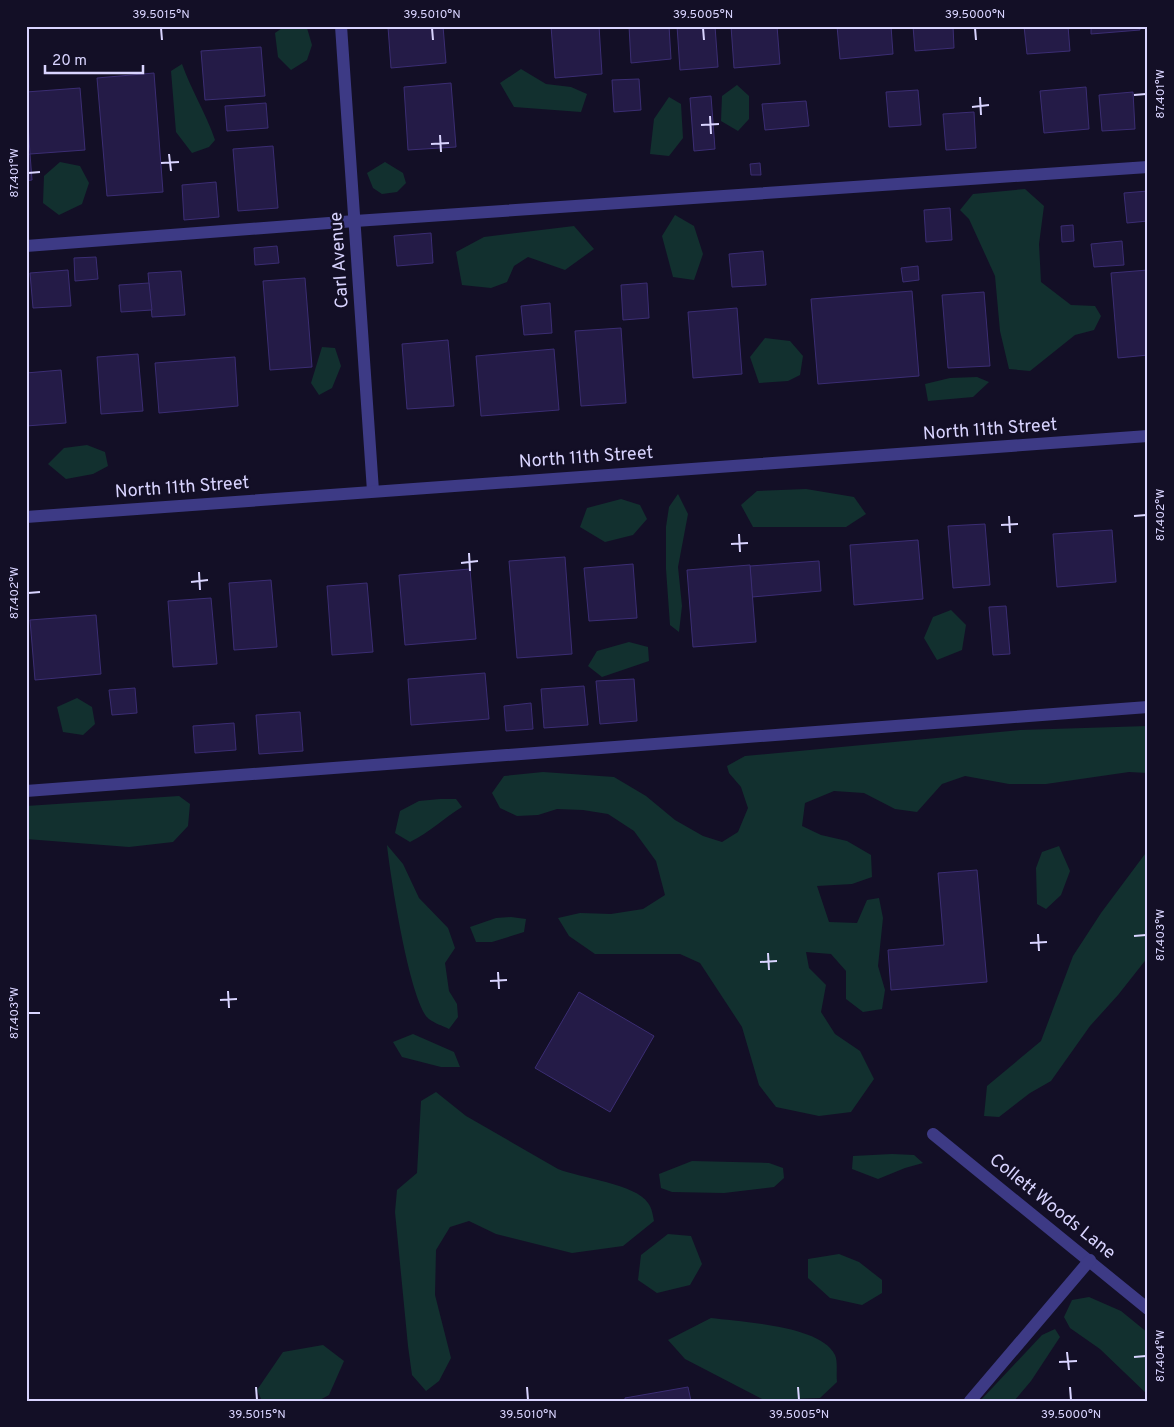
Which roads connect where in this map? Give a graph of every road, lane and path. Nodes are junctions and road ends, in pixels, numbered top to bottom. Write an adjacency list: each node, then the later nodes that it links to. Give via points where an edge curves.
1 (341, 26): 3 (street, Carl Avenue)
2 (1148, 167): 3 (street)
3 (356, 221): 4 (street); 6 (street, Carl Avenue)
4 (26, 246)
5 (1148, 436): 6 (street, North 11th Street)
6 (373, 491): 7 (street, North 11th Street)
7 (26, 517)
8 (1148, 707): 9 (street)
9 (26, 791)
10 (933, 1134): 11 (street, Collett Woods Lane)
11 (1090, 1260): 12 (street, Collett Woods Lane); 13 (street)
12 (1148, 1309)
13 (970, 1401)

